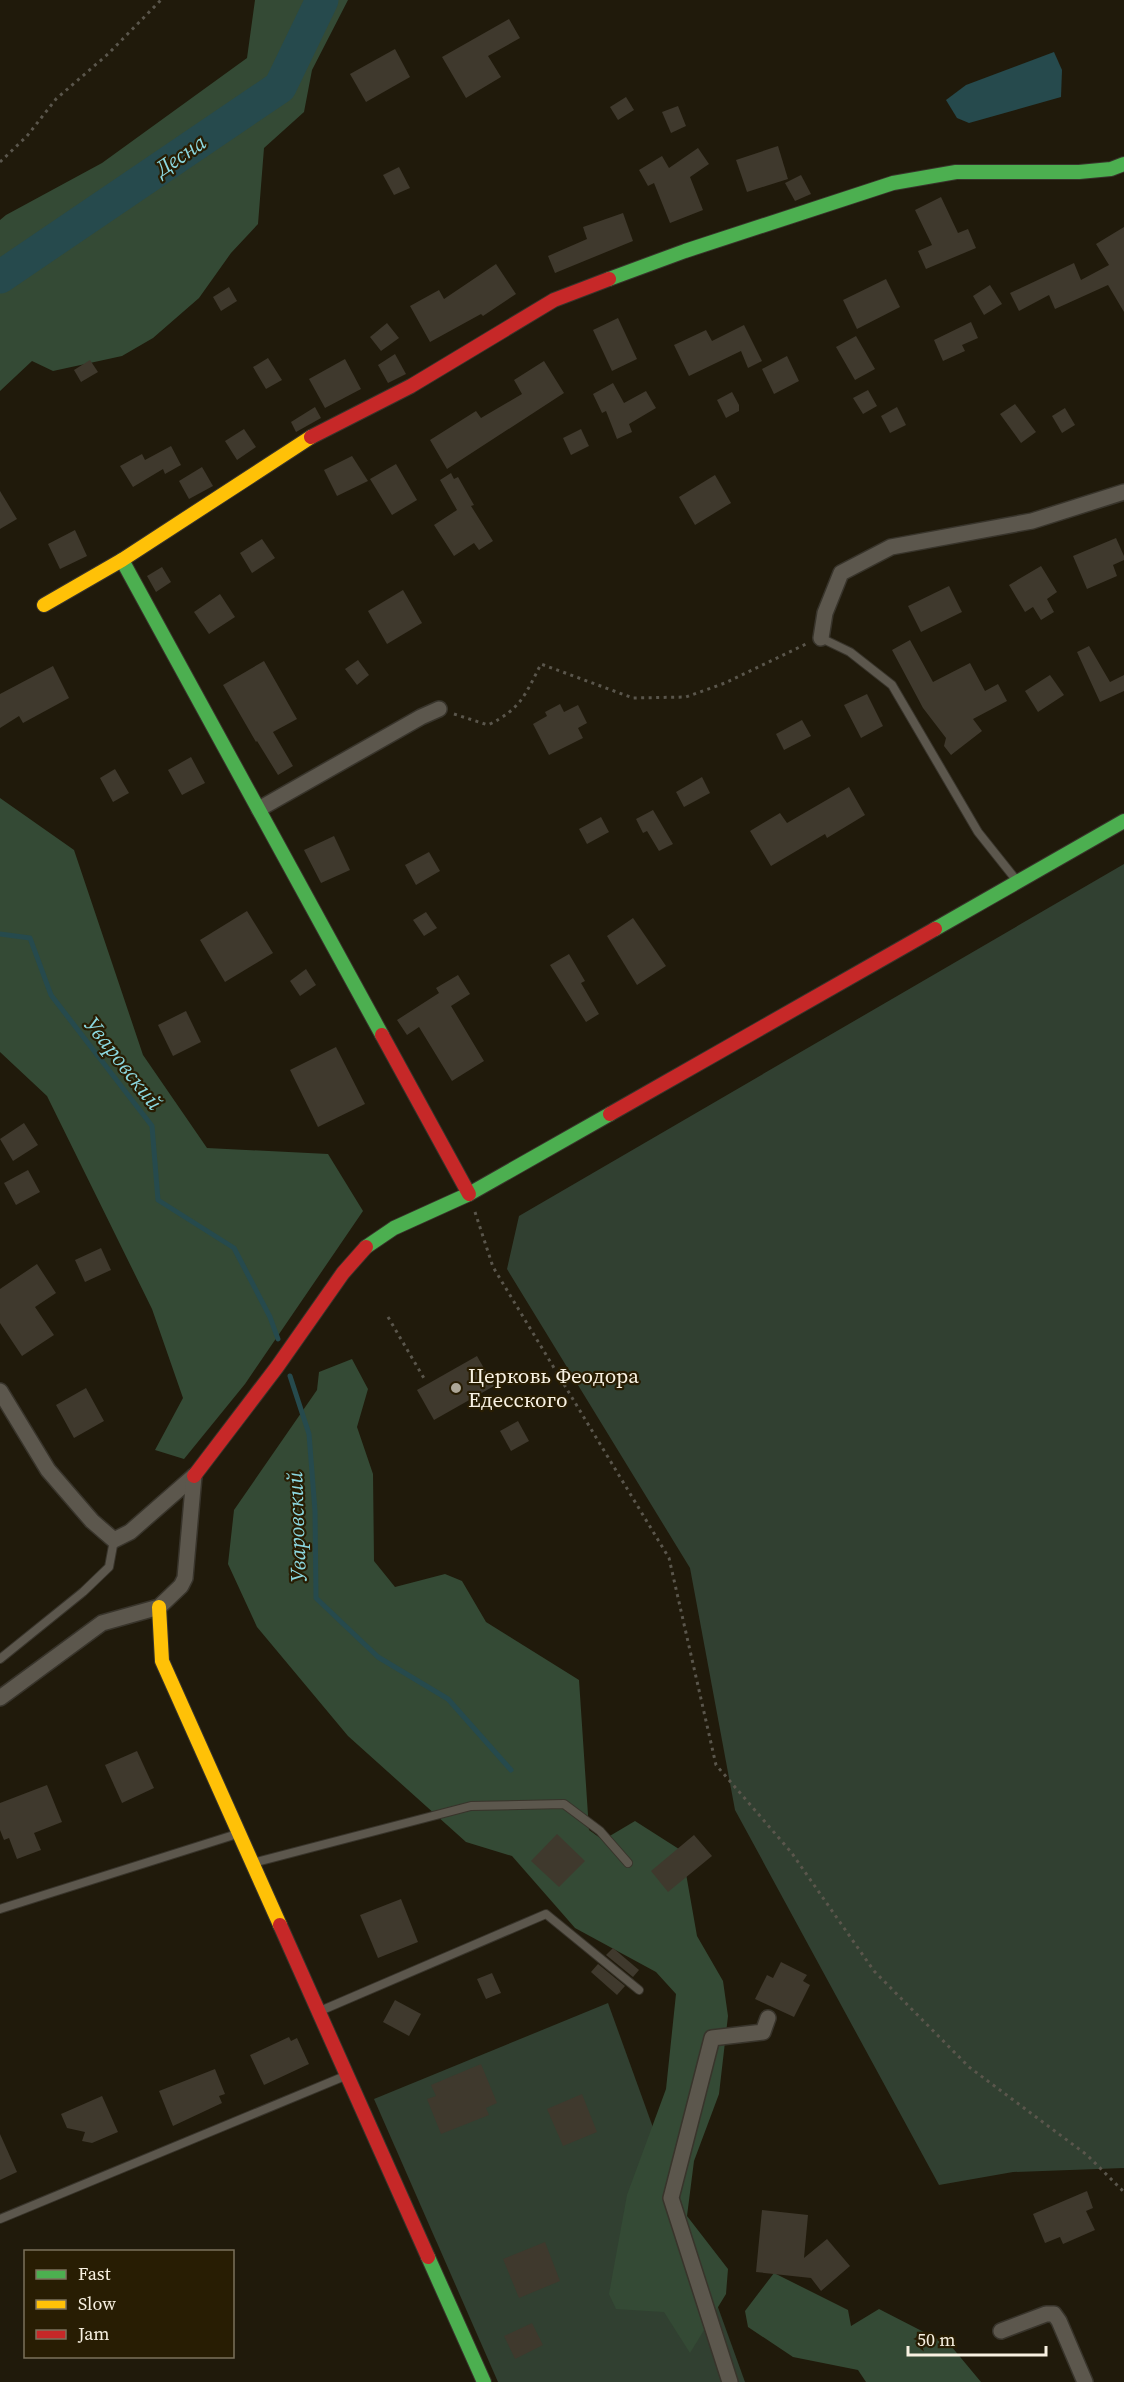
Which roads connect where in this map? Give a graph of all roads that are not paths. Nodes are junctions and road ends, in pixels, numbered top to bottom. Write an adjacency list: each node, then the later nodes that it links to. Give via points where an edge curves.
1 (1124, 164): 3 (street, via 1079,172 956,172 893,183 685,251 554,300 411,386 313,436)
2 (1124, 492): 5 (street, via 1032,521 891,548 841,573 825,613)
3 (122, 560): 4 (street); 7 (street)
4 (44, 605)
5 (821, 638): 9 (lane, via 850,652 892,685 978,831)
6 (439, 709): 7 (street)
7 (259, 809): 10 (street)
8 (1124, 821): 9 (street)
9 (1017, 881): 10 (street)
10 (470, 1194): 12 (street, via 403,1223 371,1243 334,1283 243,1415)
11 (0, 1391): 13 (street, via 48,1470)
12 (194, 1476): 13 (street, via 130,1532); 14 (street, via 185,1578)
13 (114, 1540): 15 (lane, via 109,1567)
14 (159, 1607): 16 (street, via 102,1623); 17 (street, via 162,1661)
15 (0, 1659)
16 (0, 1698)
17 (239, 1834): 19 (street); 20 (lane)
18 (628, 1863): 19 (lane, via 600,1831 564,1804 471,1806)
19 (252, 1864): 22 (street)
20 (0, 1909)
21 (639, 1990): 22 (lane, via 546,1914)
22 (318, 2012): 24 (street)
23 (768, 2018): 28 (street, via 763,2032 712,2038 671,2198)
24 (346, 2075): 25 (lane); 27 (street)
25 (0, 2218)
26 (1001, 2331): 29 (street, via 1054,2314)
27 (484, 2382)
28 (730, 2382)
29 (1085, 2382)

